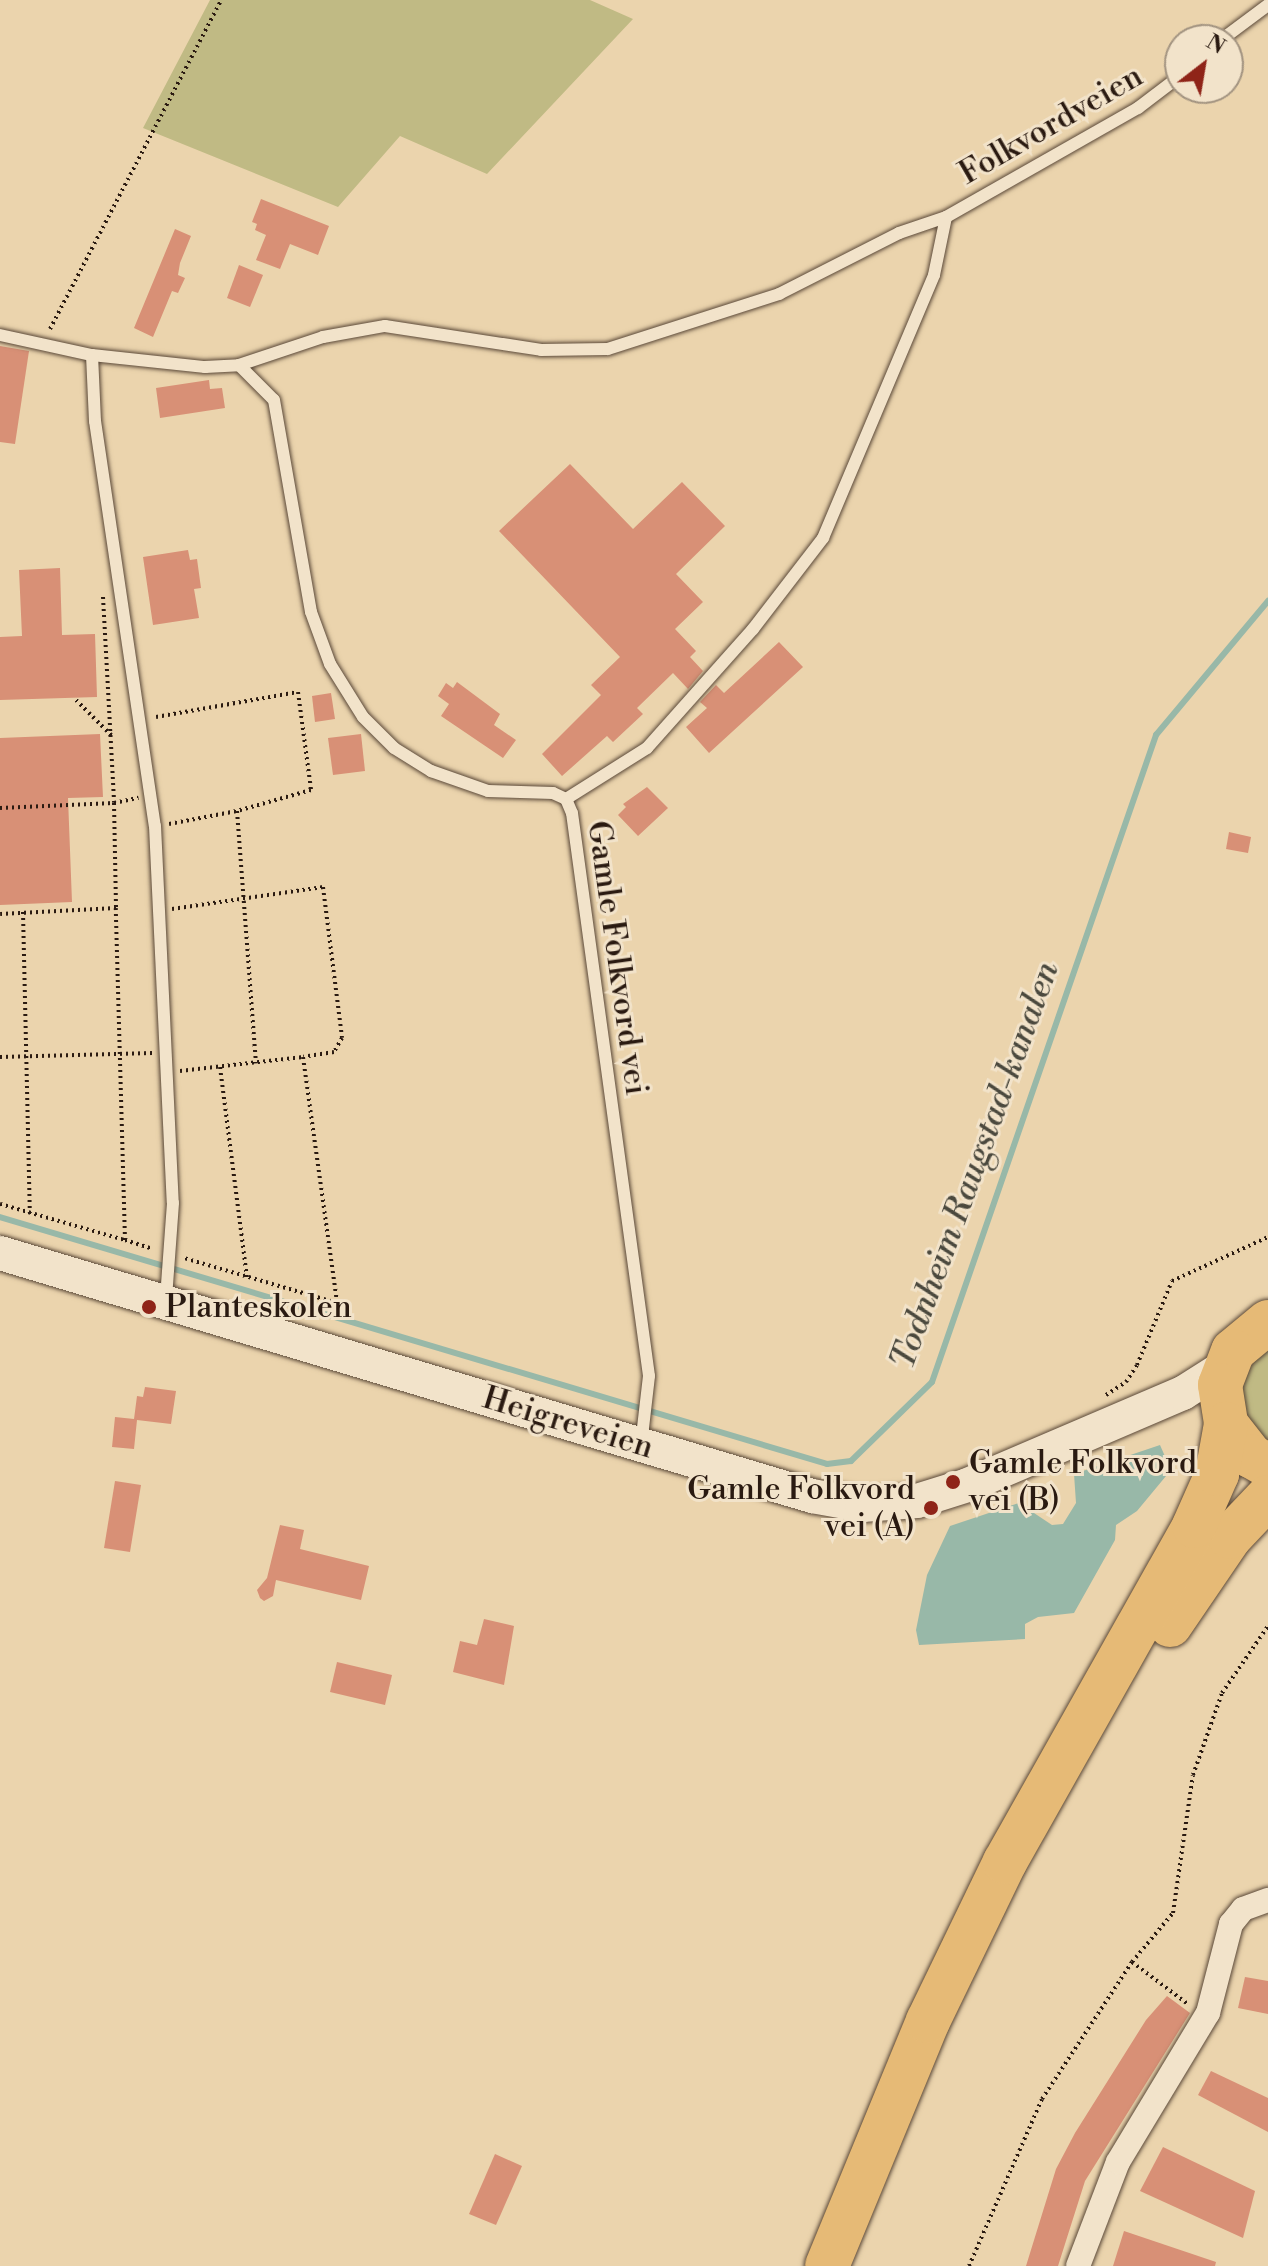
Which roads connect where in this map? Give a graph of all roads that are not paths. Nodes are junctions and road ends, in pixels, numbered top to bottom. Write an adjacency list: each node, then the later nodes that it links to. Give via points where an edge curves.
1 (1268, 5): 2 (lane)
2 (1242, 24)
3 (1164, 88): 4 (lane, Folkvordveien)
4 (946, 217): 7 (lane, via 899,233 799,287 667,335 608,349 541,350 385,326 323,337); 8 (lane, via 934,275 823,538 753,629 647,748)
5 (0, 335): 6 (lane)
6 (92, 355): 7 (lane, via 174,365); 10 (lane, via 93,402 155,826 173,1255)
7 (239, 365): 8 (lane, Gamle Folkvord vei, via 274,400 311,612 330,664 363,717 407,757 454,781 488,791 533,790)
8 (566, 799): 14 (lane, Gamle Folkvord vei, via 602,1030)
9 (0, 1253): 10 (main road, Heigreveien)
10 (167, 1292): 14 (main road, Heigreveien)
11 (1268, 1322): 12 (highway, via 1247,1334)
12 (1224, 1367): 13 (main road, Heigreveien, via 1183,1393); 15 (highway, via 1220,1385)
13 (1132, 1413): 14 (main road, Heigreveien, via 968,1485 884,1505 812,1496); 15 (main road, Heigreveien, via 1184,1409)
14 (646, 1421)
15 (1225, 1422): 16 (highway, via 1237,1442); 19 (highway, via 1217,1474 1194,1526 1005,1862 928,2021)
16 (1268, 1466)
17 (1268, 1497): 20 (highway, via 1230,1537 1179,1610 1024,1888 903,2147)
18 (1268, 1900): 21 (street, via 1243,1909 1231,1924 1208,2013 1118,2162)
19 (827, 2266)
20 (858, 2266)
21 (1078, 2266)

